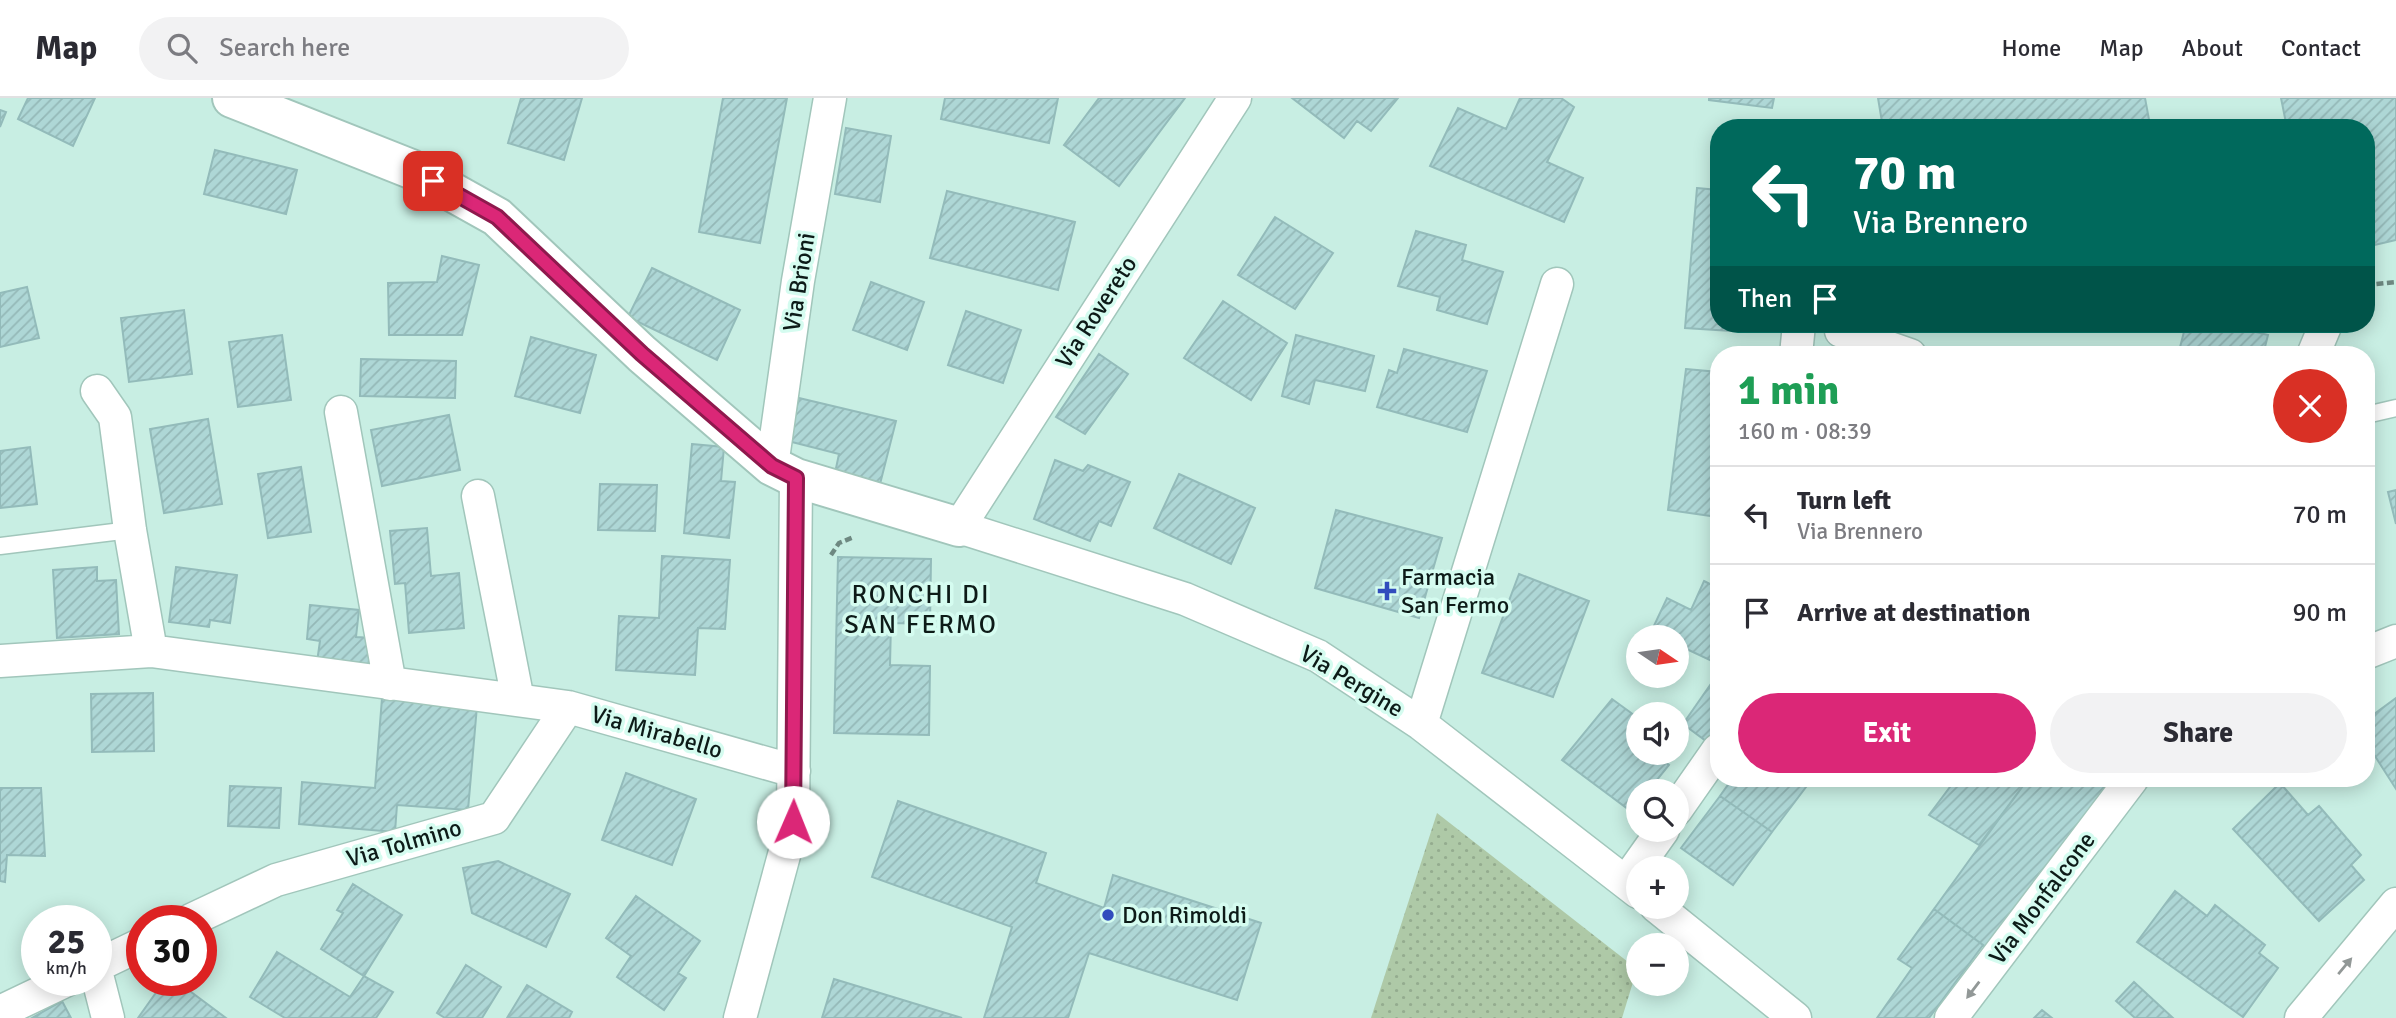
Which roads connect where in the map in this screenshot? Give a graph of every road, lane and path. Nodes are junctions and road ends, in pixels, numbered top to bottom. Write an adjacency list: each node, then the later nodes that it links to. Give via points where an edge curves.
1 (232, 98): 13 (street, via 411,169 497,217 642,354)
2 (830, 98): 13 (street, Via Brioni, via 798,281)
3 (1235, 98): 15 (street, Via Rovereto)
4 (2396, 282): 6 (path)
5 (1557, 284): 27 (street)
6 (2375, 284)
7 (1847, 333): 8 (street)
8 (1884, 346)
9 (97, 391): 16 (street, via 115,417)
10 (2396, 408): 12 (lane)
11 (341, 412): 24 (street)
12 (2375, 413)
13 (784, 472): 15 (street); 29 (street, Via Brioni)
14 (478, 496): 25 (street)
15 (959, 527): 27 (street, Via Pergine, via 1185,599 1318,656)
16 (130, 530): 18 (lane); 22 (street)
17 (854, 537): 19 (path)
18 (0, 546)
19 (834, 547)
20 (2396, 642): 21 (street)
21 (2375, 650)
22 (151, 651): 23 (street, Via Mirabello); 24 (street, Via Mirabello)
23 (0, 662)
24 (390, 684): 25 (street, Via Mirabello)
25 (518, 700): 26 (street, Via Mirabello)
26 (568, 707): 29 (street, Via Mirabello); 34 (street, Via Tolmino, via 494,818 276,880)
27 (1421, 724): 32 (street, Via Pergine)
28 (1710, 761): 31 (street)
29 (794, 771): 40 (street, Via Brioni, via 793,822)
30 (2126, 787): 42 (street, Via Monfalcone, one-way to 42)
31 (1689, 791)
32 (1626, 882)
33 (2396, 904): 43 (street, one-way to 33)
34 (217, 908)
35 (1672, 919): 41 (street)
36 (33, 996): 38 (street)
37 (102, 996): 39 (street)
38 (0, 1012)
39 (108, 1018)
40 (740, 1018)
41 (1795, 1018)
42 (1951, 1018)
43 (2301, 1018)

